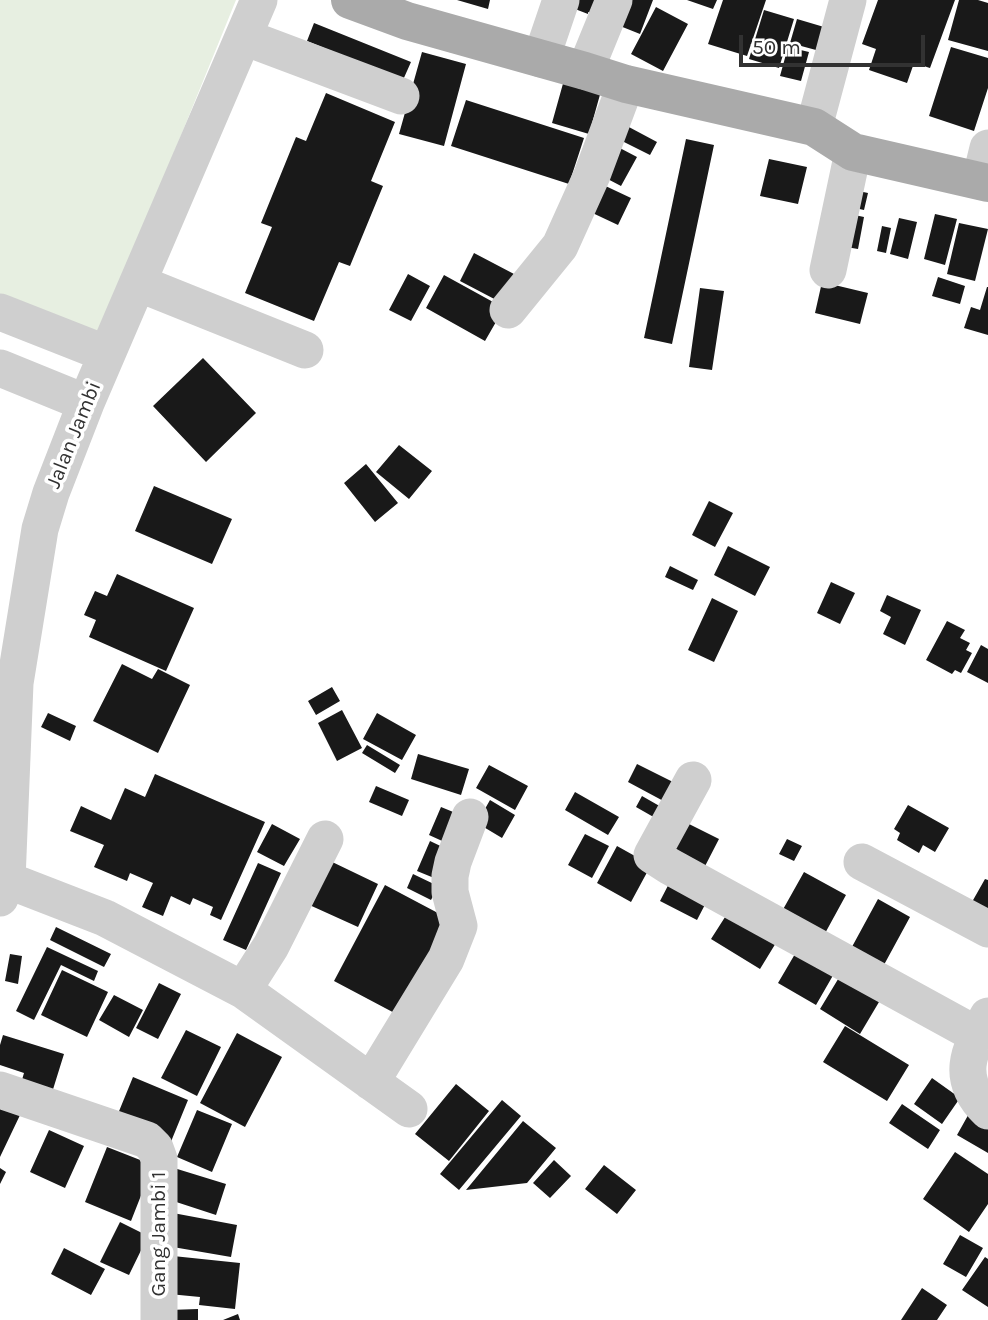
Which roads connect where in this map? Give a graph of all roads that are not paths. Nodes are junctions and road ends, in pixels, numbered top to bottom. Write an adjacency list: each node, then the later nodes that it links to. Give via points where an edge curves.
1 (260, 0): 7 (street, Jalan Jambi)
2 (349, 0): 6 (main road)
3 (561, 0): 8 (street)
4 (614, 0): 9 (street)
5 (848, 0): 12 (street)
6 (410, 11): 8 (main road)
7 (244, 37): 11 (street); 16 (street, Jalan Jambi)
8 (541, 59): 9 (main road)
9 (585, 71): 10 (main road)
10 (626, 84): 12 (main road); 17 (street, via 559,246)
11 (401, 96)
12 (814, 127): 13 (main road)
13 (853, 152): 14 (main road); 15 (street)
14 (986, 171)
15 (828, 270)
16 (138, 283): 19 (street); 20 (street, Jalan Jambi)
17 (508, 310)
18 (0, 312): 20 (street)
19 (305, 350)
20 (107, 355): 22 (street, Jalan Jambi)
21 (0, 369): 22 (street)
22 (86, 403): 23 (street, Jalan Jambi)
23 (13, 606): 24 (street, Jalan Jambi)
24 (8, 680): 29 (street, Jalan Jambi)
25 (693, 779): 32 (street, via 652,855)
26 (470, 817): 33 (street, via 450,876 459,926 446,958)
27 (325, 839): 31 (street, via 271,946)
28 (862, 862): 30 (street)
29 (3, 889): 31 (street, via 105,918)
30 (988, 929)
31 (243, 990): 33 (street)
32 (982, 1026): 36 (street, via 968,1057 968,1084)
33 (371, 1082): 35 (street)
34 (0, 1090): 37 (street, Gang Jambi 1, via 147,1140 155,1148 159,1159)
35 (409, 1109)
36 (988, 1111)
37 (159, 1320)

